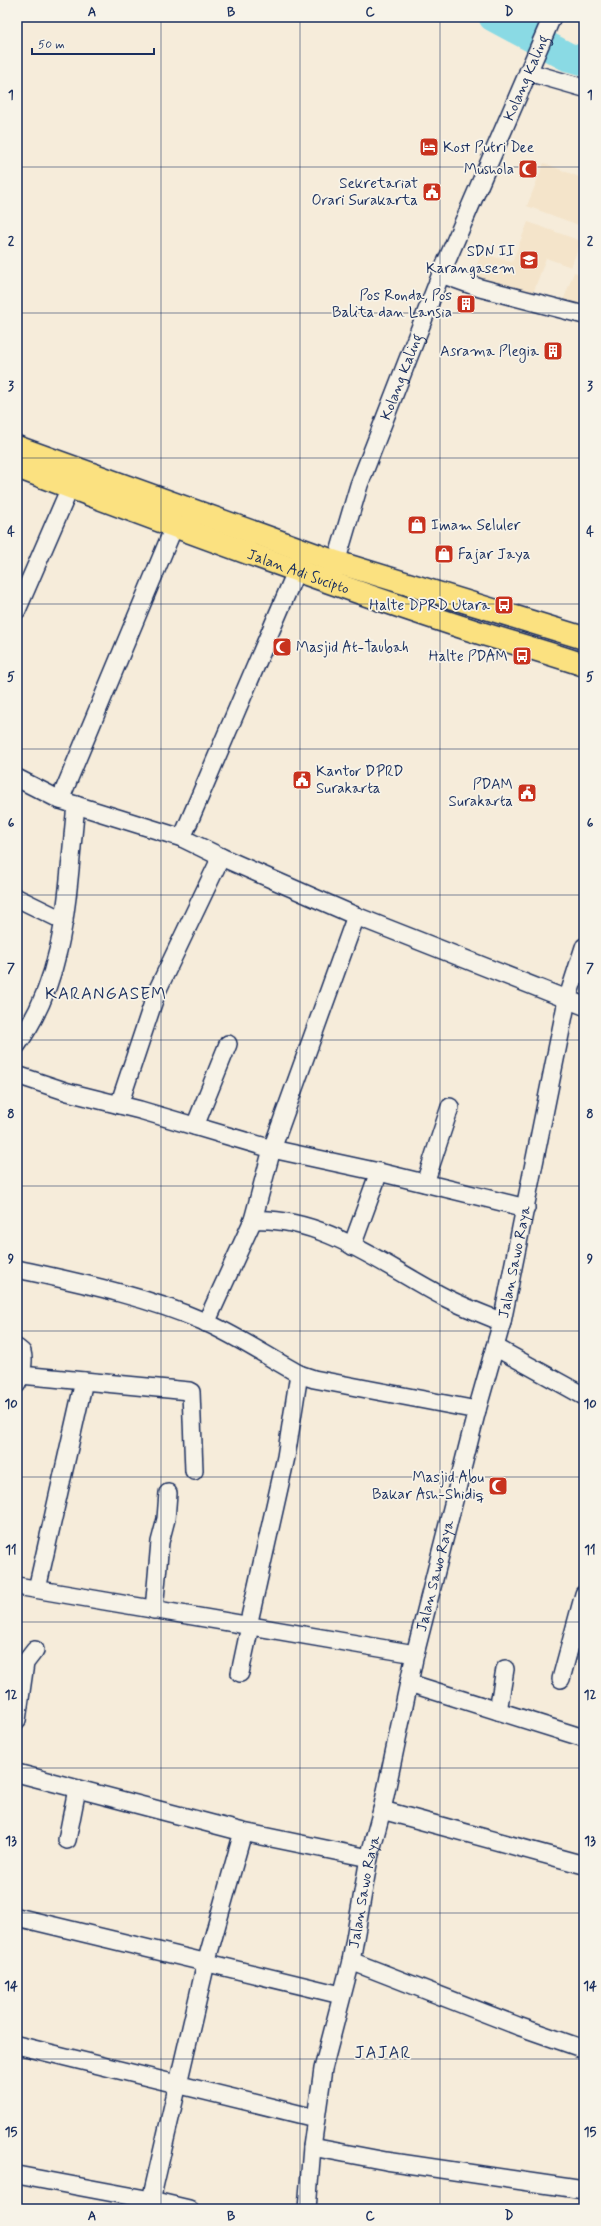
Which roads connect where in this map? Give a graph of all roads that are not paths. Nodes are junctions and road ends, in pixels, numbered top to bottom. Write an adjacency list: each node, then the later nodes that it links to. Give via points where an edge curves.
1 (550, 20): 2 (street, Kolang Kaling)
2 (528, 72): 3 (street); 4 (street, Kolang Kaling)
3 (584, 88)
4 (441, 274): 5 (street, via 480,288); 12 (street, Kolang Kaling, via 359,485)
5 (584, 315)
6 (17, 446): 8 (highway, Jalan Adi Sucipto)
7 (17, 467): 8 (highway, Jalan Adi Sucipto)
8 (74, 478): 9 (highway, Jalan Adi Sucipto); 10 (highway, Jalan Adi Sucipto); 13 (street)
9 (174, 527): 11 (highway, Jalan Adi Sucipto); 17 (street)
10 (305, 550): 11 (street); 12 (highway, Jalan Adi Sucipto)
11 (297, 570): 12 (highway, Jalan Adi Sucipto); 18 (street)
12 (333, 572): 14 (highway, Jalan Adi Sucipto); 15 (highway, Jalan Adi Sucipto, via 478,632)
13 (17, 610)
14 (584, 638)
15 (584, 665)
16 (17, 778): 17 (street)
17 (68, 802): 18 (street); 22 (street)
18 (182, 838): 19 (street)
19 (221, 857): 21 (street); 29 (street, via 157,991)
20 (17, 898): 22 (street)
21 (356, 916): 24 (street); 32 (street)
22 (64, 921): 27 (street, via 59,950 45,998)
23 (584, 947): 24 (street, Jalan Sawo Raya)
24 (567, 1000): 25 (street); 35 (street, Jalan Sawo Raya)
25 (584, 1006)
26 (228, 1044): 31 (street)
27 (17, 1045)
28 (17, 1075): 29 (street)
29 (119, 1105): 31 (street)
30 (450, 1107): 34 (street)
31 (195, 1126): 32 (street)
32 (272, 1149): 33 (street); 36 (street)
33 (379, 1172): 34 (street); 37 (street)
34 (426, 1183): 35 (street)
35 (526, 1208): 39 (street, Jalan Sawo Raya)
36 (253, 1220): 37 (street, via 268,1219 293,1223); 40 (street)
37 (352, 1246): 39 (street, via 446,1298)
38 (17, 1268): 40 (street, via 144,1299)
39 (502, 1322): 41 (street, Jalan Sawo Raya)
40 (206, 1323): 43 (street)
41 (495, 1347): 46 (street); 47 (street, Jalan Sawo Raya)
42 (17, 1348): 44 (street, via 23,1355)
43 (299, 1374): 47 (street); 54 (street, via 286,1457)
44 (19, 1380): 45 (street)
45 (84, 1381): 48 (street, via 191,1392); 51 (street)
46 (584, 1396)
47 (477, 1410): 56 (street, Jalan Sawo Raya)
48 (194, 1472)
49 (168, 1493): 53 (street)
50 (17, 1586): 51 (street)
51 (37, 1589): 53 (street)
52 (584, 1594): 59 (street)
53 (154, 1610): 54 (street)
54 (249, 1626): 56 (street); 58 (street)
55 (35, 1650): 62 (street, via 25,1663)
56 (415, 1654): 60 (street, Jalan Sawo Raya)
57 (505, 1669): 61 (street)
58 (240, 1673)
59 (561, 1679)
60 (409, 1683): 61 (street); 66 (street, Jalan Sawo Raya)
61 (498, 1711): 63 (street)
62 (17, 1720)
63 (584, 1738)
64 (17, 1773): 65 (street)
65 (77, 1789): 67 (street); 68 (street)
66 (382, 1810): 69 (street, Jalan Sawo Raya); 70 (street)
67 (242, 1832): 69 (street); 73 (street)
68 (67, 1840)
69 (369, 1858): 72 (street, Jalan Sawo Raya)
70 (584, 1865)
71 (17, 1917): 73 (street)
72 (351, 1961): 74 (street, Jalan Sawo Raya); 76 (street)
73 (206, 1963): 74 (street); 77 (street)
74 (341, 1995): 78 (street, Jalan Sawo Raya, via 323,2070)
75 (17, 2045): 77 (street)
76 (584, 2049)
77 (179, 2084): 78 (street); 82 (street)
78 (315, 2118): 79 (street, Jalan Sawo Raya)
79 (312, 2147): 81 (street, via 386,2161); 84 (street, Jalan Sawo Raya)
80 (17, 2175): 82 (street)
81 (584, 2190)
82 (151, 2200): 83 (street)
83 (189, 2209)
84 (307, 2209)

